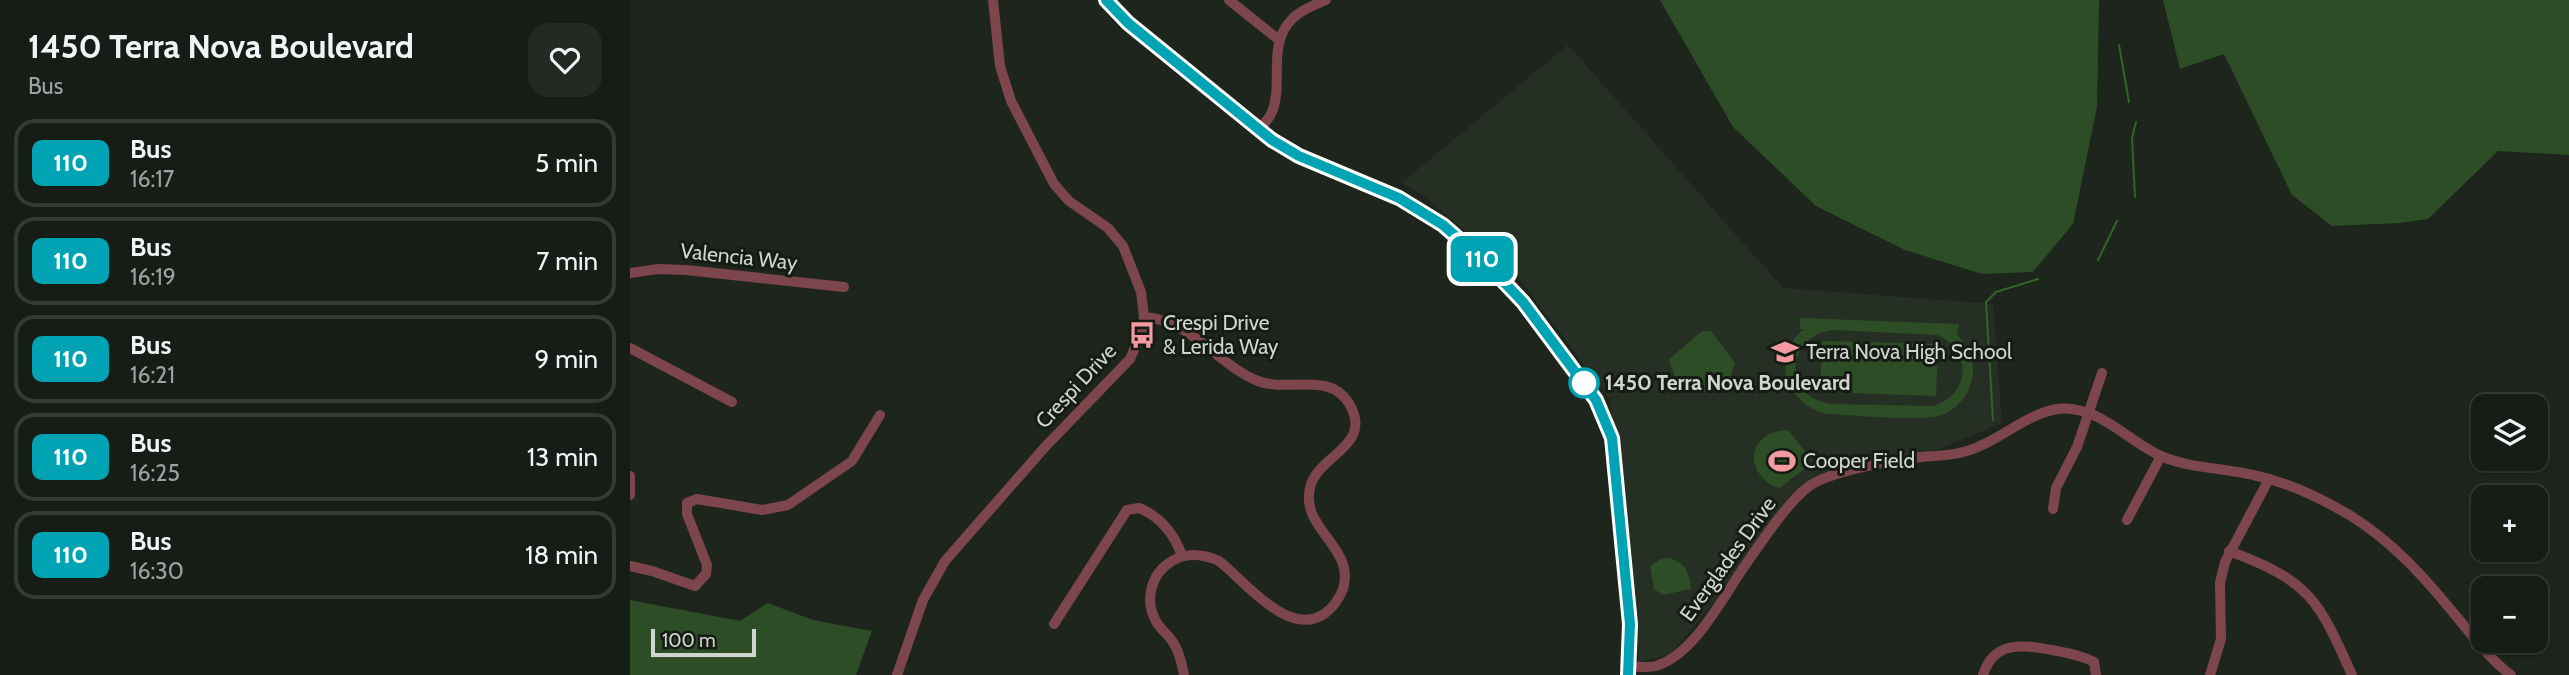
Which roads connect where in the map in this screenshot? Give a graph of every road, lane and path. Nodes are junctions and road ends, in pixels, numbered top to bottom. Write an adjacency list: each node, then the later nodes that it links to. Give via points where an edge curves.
1 (993, 0): 9 (street, Crespi Drive, via 1000,66 1011,101 1054,184 1123,246 1138,279)
2 (1230, 0): 5 (street)
3 (1326, 0): 5 (street, via 1292,18)
4 (1112, 2): 6 (street)
5 (1279, 40): 6 (street, via 1274,105)
6 (1259, 130): 25 (street, via 1299,156 1415,206 1456,235 1512,289 1588,388 1608,424 1615,452 1630,631)
7 (630, 274): 8 (street, Valencia Way, via 686,270)
8 (844, 287)
9 (1144, 317): 22 (street, via 1168,320 1246,376 1263,383 1330,386 1344,397 1354,417 1351,440 1320,470 1310,488 1312,517 1343,564 1344,583 1331,610 1313,619 1292,619 1219,561); 26 (street, Crespi Drive, via 1130,359 945,561 923,600)
10 (630, 348): 12 (street)
11 (2102, 373): 13 (street)
12 (732, 402)
13 (2090, 414): 15 (street, Everglades Drive); 19 (street, via 2056,488); 25 (street, Everglades Drive, via 2056,410 1970,451 1911,459 1816,482 1798,496 1684,649 1656,666)
14 (880, 415): 23 (street, via 852,461 788,505 762,510 697,499 687,503 707,565 706,574 695,586)
15 (2161, 456): 17 (street, Everglades Drive); 20 (street)
16 (630, 476): 18 (street)
17 (2269, 479): 21 (street); 32 (street, Everglades Drive, via 2338,508 2382,538)
18 (630, 495)
19 (2053, 509)
20 (2127, 520)
21 (2229, 551): 30 (street, via 2220,583 2221,639); 31 (street, via 2281,573 2303,589 2327,621)
22 (1181, 556): 24 (street, via 1175,537 1150,514 1139,508 1127,510); 27 (street, via 1157,574 1150,599 1156,622 1176,648)
23 (630, 566)
24 (1054, 624)
25 (1629, 671)
26 (897, 675)
27 (1184, 675)
28 (1983, 675): 29 (street, via 1994,655 2016,646 2084,656 2094,662)
29 (2096, 675)
30 (2210, 675)
31 (2352, 675)
32 (2511, 675)

